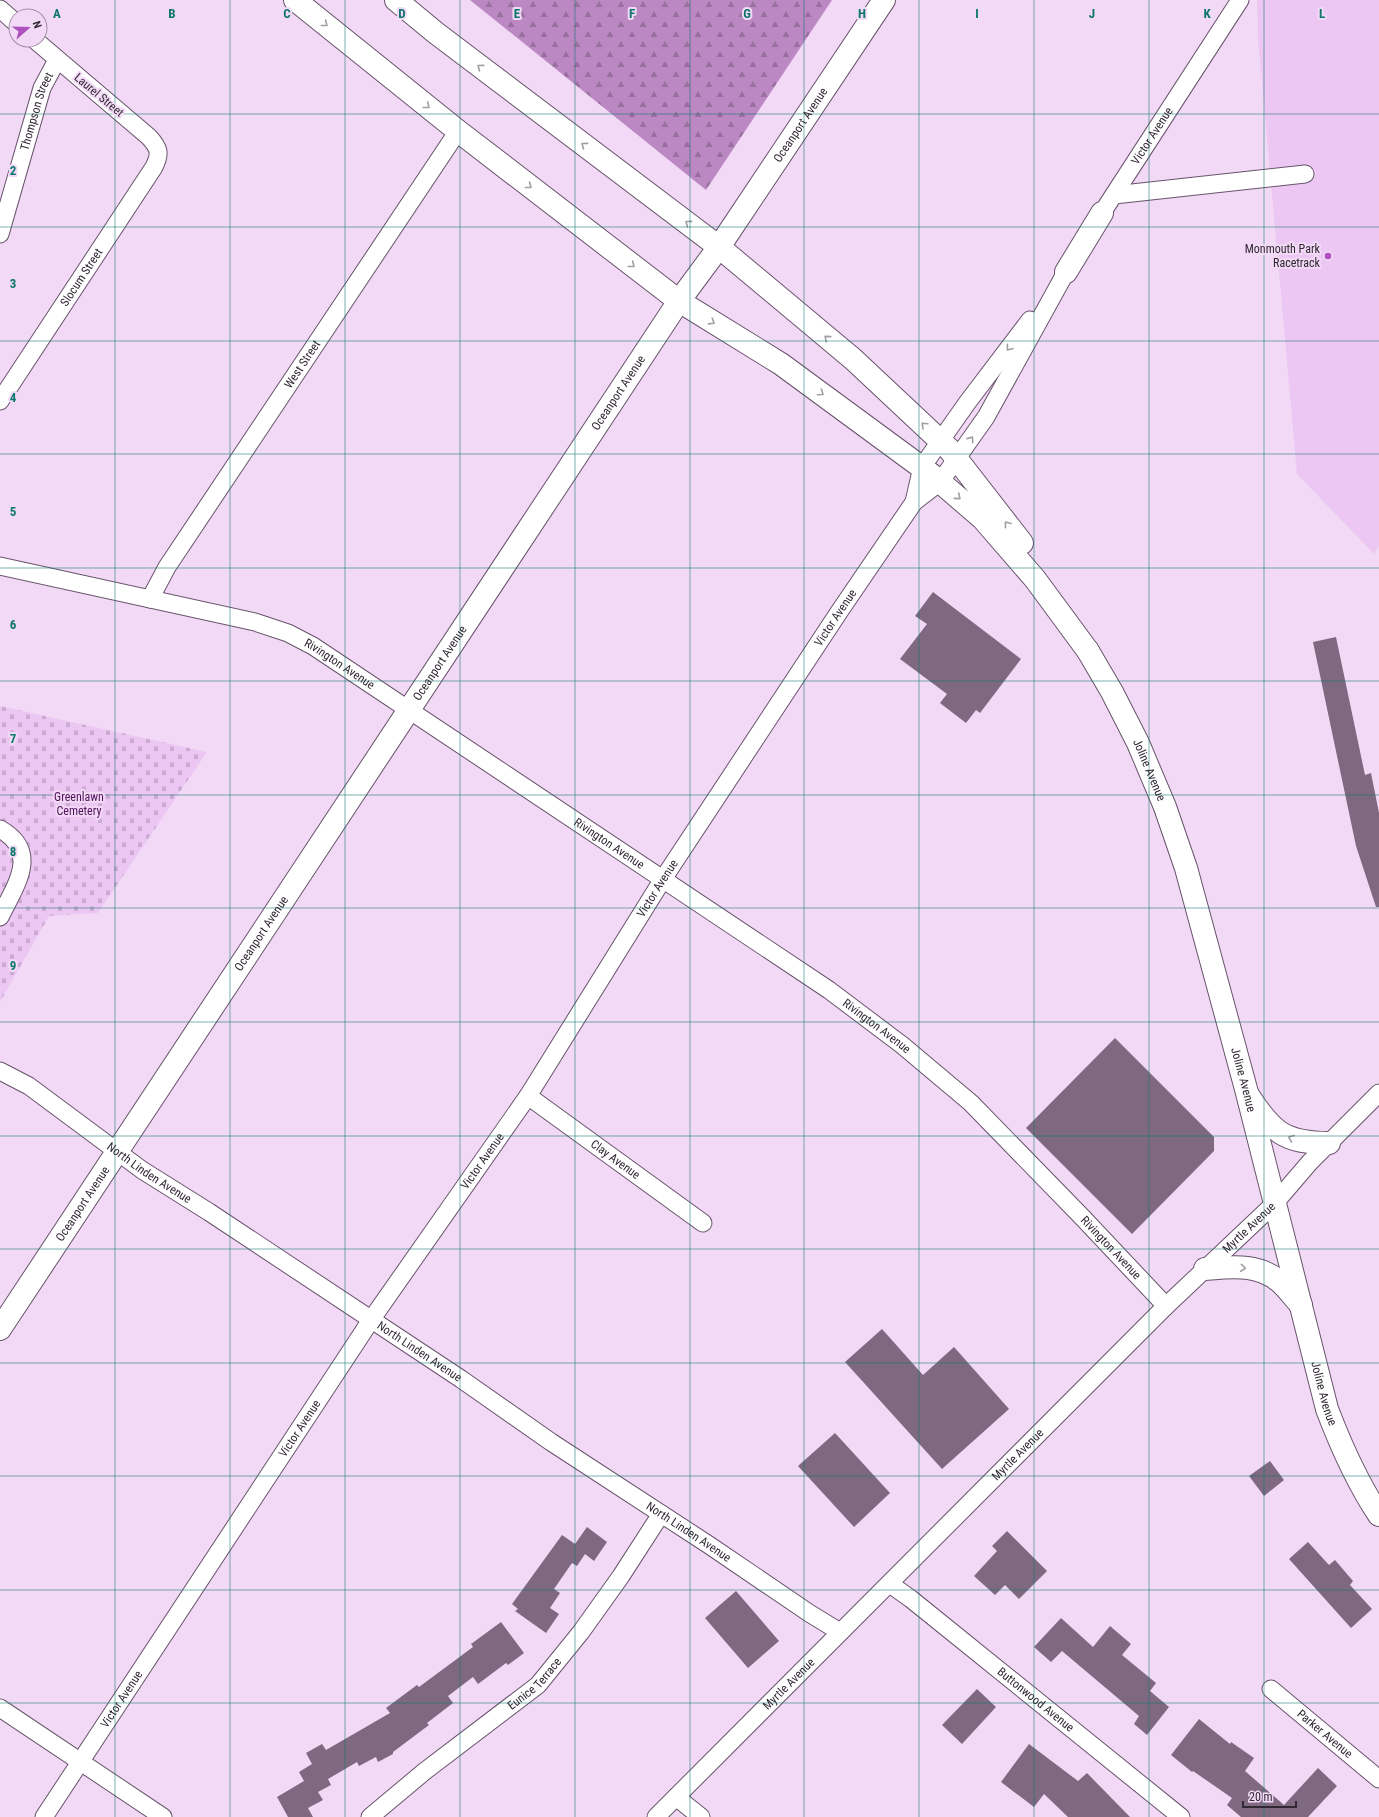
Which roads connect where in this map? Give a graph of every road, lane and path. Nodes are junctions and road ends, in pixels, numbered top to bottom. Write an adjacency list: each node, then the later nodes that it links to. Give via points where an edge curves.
1 (295, 0): 9 (main road, one-way to 9)
2 (396, 0): 15 (main road, one-way to 2, via 436,34)
3 (884, 0): 15 (main road, Oceanport Avenue)
4 (1240, 0): 12 (street, Victor Avenue)
5 (0, 8): 6 (street)
6 (8, 16)
7 (44, 48): 8 (street, Laurel Street)
8 (57, 60): 10 (street, Laurel Street, via 149,137 158,146); 14 (street, Thompson Street, via 42,88)
9 (458, 131): 17 (main road, one-way to 17); 25 (street, West Street, via 167,568)
10 (159, 152): 18 (street, Slocum Street, via 154,167)
11 (1305, 174): 12 (street)
12 (1114, 195): 13 (street, Victor Avenue)
13 (1102, 213): 16 (main road, Victor Avenue)
14 (0, 234)
15 (719, 247): 17 (main road, Oceanport Avenue); 19 (main road, one-way to 15, via 853,359)
16 (1066, 272): 19 (street, Victor Avenue, one-way to 19); 20 (street, Victor Avenue, one-way to 16, via 986,417)
17 (679, 301): 21 (main road, one-way to 21, via 781,364); 27 (main road, Oceanport Avenue)
18 (0, 401)
19 (941, 441): 20 (main road); 21 (street, Victor Avenue)
20 (957, 459): 22 (street, Victor Avenue); 26 (main road, one-way to 20, via 1035,561)
21 (922, 467): 22 (main road); 23 (street, Victor Avenue)
22 (940, 482): 23 (street, Victor Avenue); 26 (main road, one-way to 26, via 983,519 1035,579)
23 (914, 502): 29 (street, Victor Avenue)
24 (0, 566): 25 (street, Rivington Avenue)
25 (150, 599): 27 (street, Rivington Avenue, via 255,622 288,633 313,646)
26 (1088, 651): 33 (main road, Joline Avenue, via 1138,743 1165,807 1186,868)
27 (409, 710): 29 (street, Rivington Avenue); 36 (main road, Oceanport Avenue)
28 (0, 829): 30 (street, via 15,839 21,850 23,862 21,874)
29 (663, 879): 34 (street, Victor Avenue); 40 (street, Rivington Avenue, via 829,990 926,1064 981,1113)
30 (0, 917)
31 (0, 1071): 36 (street, North Linden Avenue, via 29,1086)
32 (1379, 1093): 35 (street, Myrtle Avenue)
33 (1248, 1095): 35 (main road, one-way to 33, via 1306,1143 1273,1128); 37 (main road, Joline Avenue)
34 (528, 1096): 38 (street, Clay Avenue); 42 (street, Victor Avenue)
35 (1329, 1143): 37 (street, Myrtle Avenue)
36 (118, 1152): 42 (street, North Linden Avenue); 43 (main road, Oceanport Avenue)
37 (1274, 1204): 39 (street, Myrtle Avenue); 41 (main road, Joline Avenue)
38 (703, 1223)
39 (1205, 1269): 40 (street, Myrtle Avenue); 41 (main road, one-way to 41, via 1245,1267 1267,1274 1279,1282)
40 (1166, 1306): 46 (street, Myrtle Avenue)
41 (1301, 1306): 45 (main road, Joline Avenue, via 1327,1409 1343,1450)
42 (371, 1320): 44 (street, North Linden Avenue); 50 (street, Victor Avenue)
43 (0, 1329)
44 (661, 1514): 47 (street, North Linden Avenue); 55 (street, Eunice Terrace, via 581,1632 538,1685 425,1771)
45 (1379, 1515)
46 (890, 1584): 47 (street, Myrtle Avenue); 58 (street, Buttonwood Avenue)
47 (840, 1632): 52 (street, Myrtle Avenue)
48 (1271, 1688): 51 (street, Parker Avenue)
49 (0, 1708): 50 (street)
50 (81, 1761): 53 (street, Victor Avenue); 54 (street)
51 (1379, 1779)
52 (676, 1797): 56 (street, Myrtle Avenue); 57 (street)
53 (44, 1817)
54 (163, 1817)
55 (370, 1817)
56 (656, 1817)
57 (701, 1817)
58 (1181, 1817)

